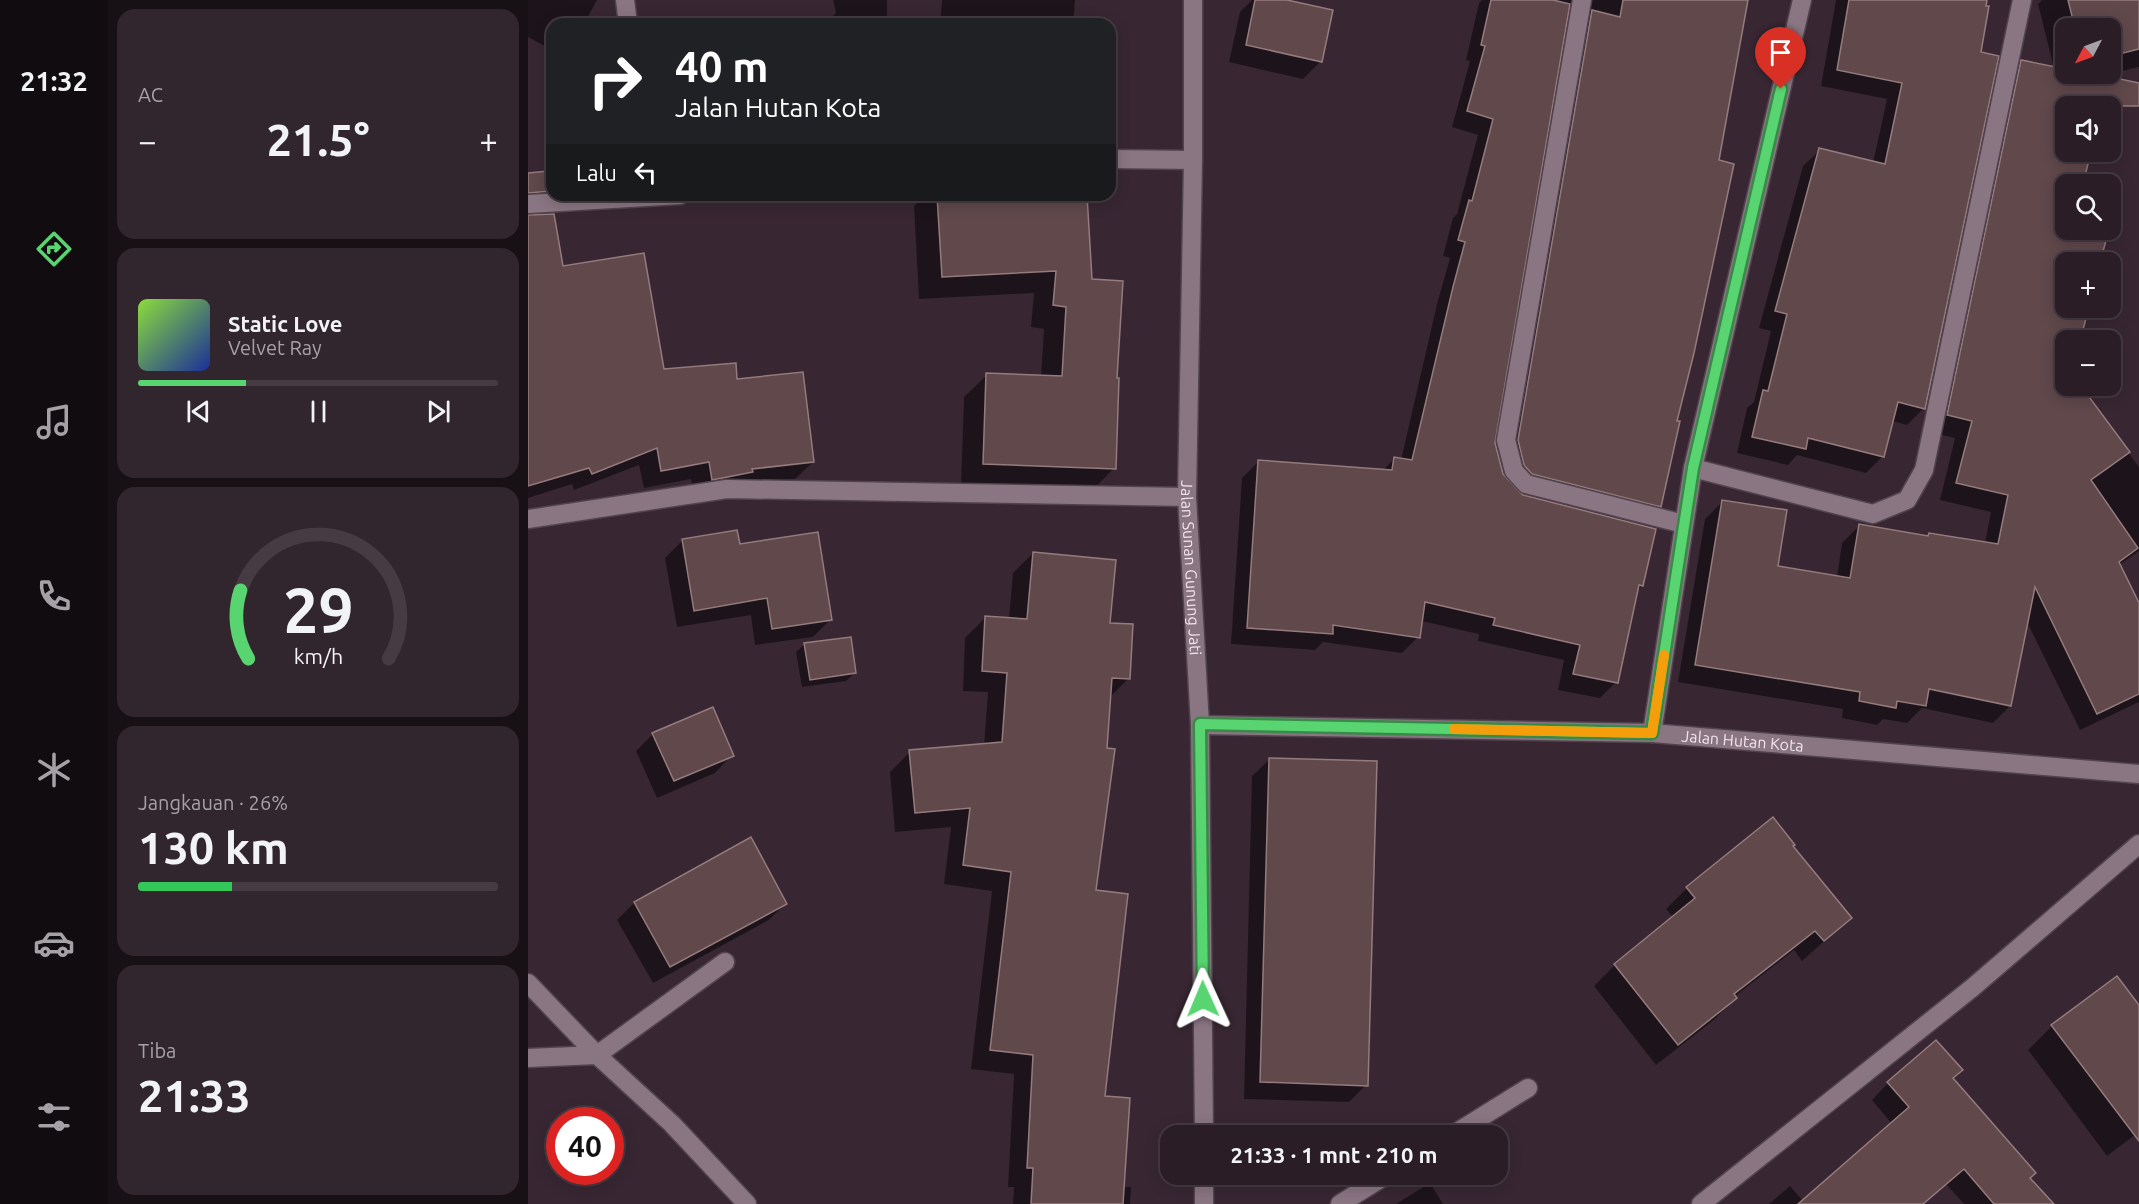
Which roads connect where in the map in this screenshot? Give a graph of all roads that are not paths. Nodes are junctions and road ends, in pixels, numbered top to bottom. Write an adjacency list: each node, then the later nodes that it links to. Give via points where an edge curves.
1 (625, 0): 6 (street)
2 (1193, 0): 8 (street, Jalan Sunan Gunung Jati)
3 (1582, 0): 14 (street, via 1506,440 1514,471 1526,484)
4 (1802, 0): 11 (street)
5 (2022, 0): 11 (street, via 1924,470 1907,500 1873,514)
6 (627, 18)
7 (1116, 159): 8 (street)
8 (1193, 160): 12 (street, Jalan Sunan Gunung Jati)
9 (574, 201): 10 (street)
10 (528, 204)
11 (1693, 468): 14 (street)
12 (1187, 496): 13 (street, via 727,489); 15 (street, Jalan Sunan Gunung Jati)
13 (528, 519)
14 (1684, 524): 16 (street)
15 (1200, 724): 16 (street, Jalan Hutan Kota); 24 (street, Jalan Sunan Gunung Jati)
16 (1652, 733): 17 (street, Jalan Hutan Kota)
17 (2139, 774)
18 (2139, 844): 31 (street, via 1972,988)
19 (725, 962): 21 (street)
20 (528, 983): 21 (street)
21 (597, 1055): 22 (street); 28 (street, via 672,1124)
22 (528, 1058)
23 (1528, 1088): 25 (street)
24 (1204, 1125)
25 (1469, 1125)
26 (1204, 1185): 29 (street)
27 (1370, 1185): 30 (street)
28 (747, 1204)
29 (1204, 1204)
30 (1340, 1204)
31 (1701, 1204)

